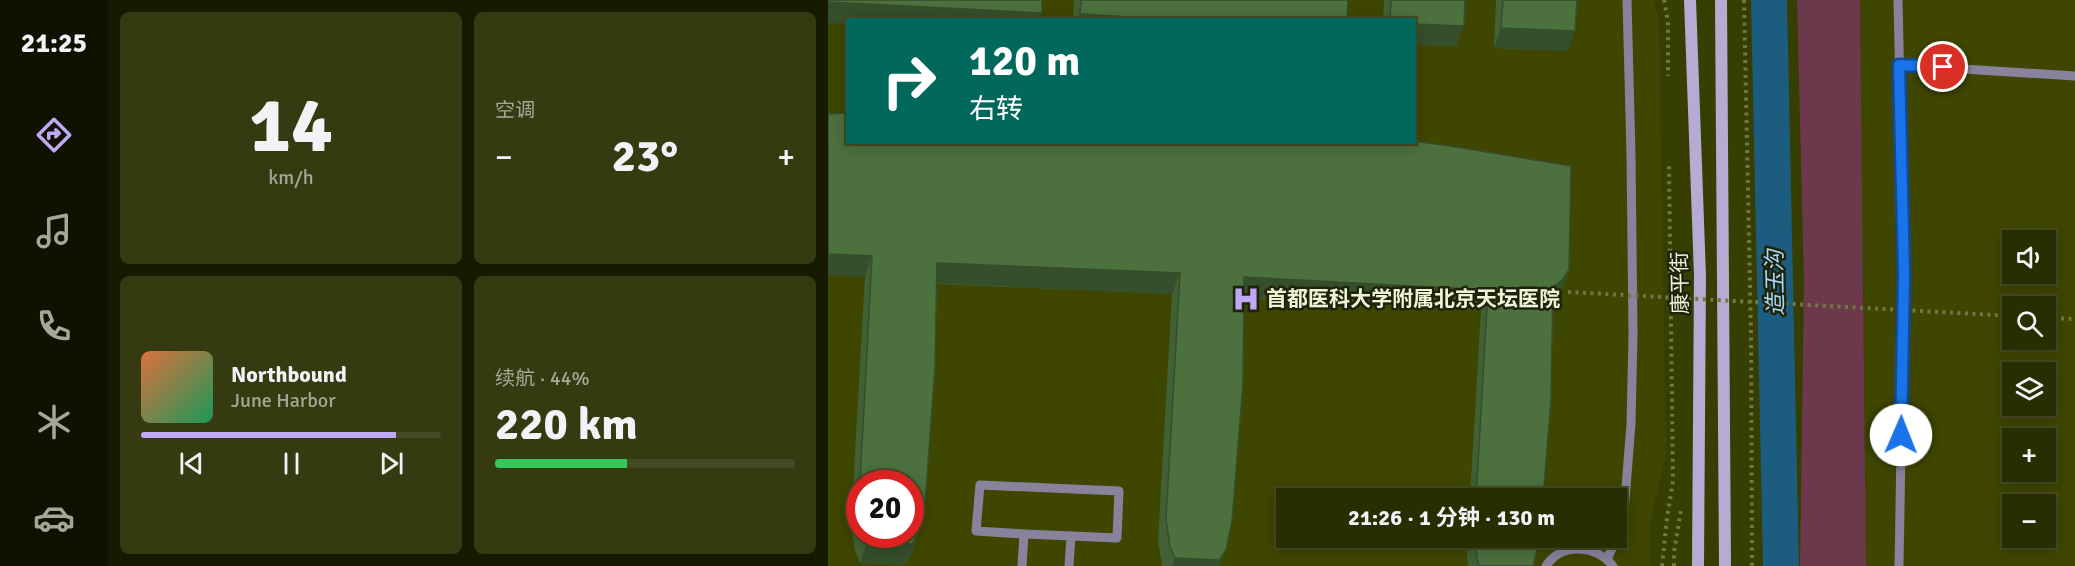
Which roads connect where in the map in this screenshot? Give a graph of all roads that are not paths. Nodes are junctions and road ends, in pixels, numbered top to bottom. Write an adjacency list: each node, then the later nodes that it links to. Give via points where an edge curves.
1 (1627, 0): 9 (lane, via 1632,177 1631,424 1623,525)
2 (1690, 0): 13 (street, 康平街, via 1700,276)
3 (1721, 0): 14 (street, 康平街)
4 (1898, 0): 5 (lane)
5 (1899, 65): 6 (lane); 15 (lane, via 1904,274)
6 (2075, 76)
7 (1024, 534): 8 (lane); 8 (lane, via 976,531 980,485 1119,491 1117,538); 10 (lane)
8 (1071, 536): 11 (lane)
9 (1610, 563): 12 (lane, via 1590,550 1571,549)
10 (1022, 566)
11 (1069, 566)
12 (1546, 566)
13 (1698, 566)
14 (1725, 566)
15 (1899, 566)

